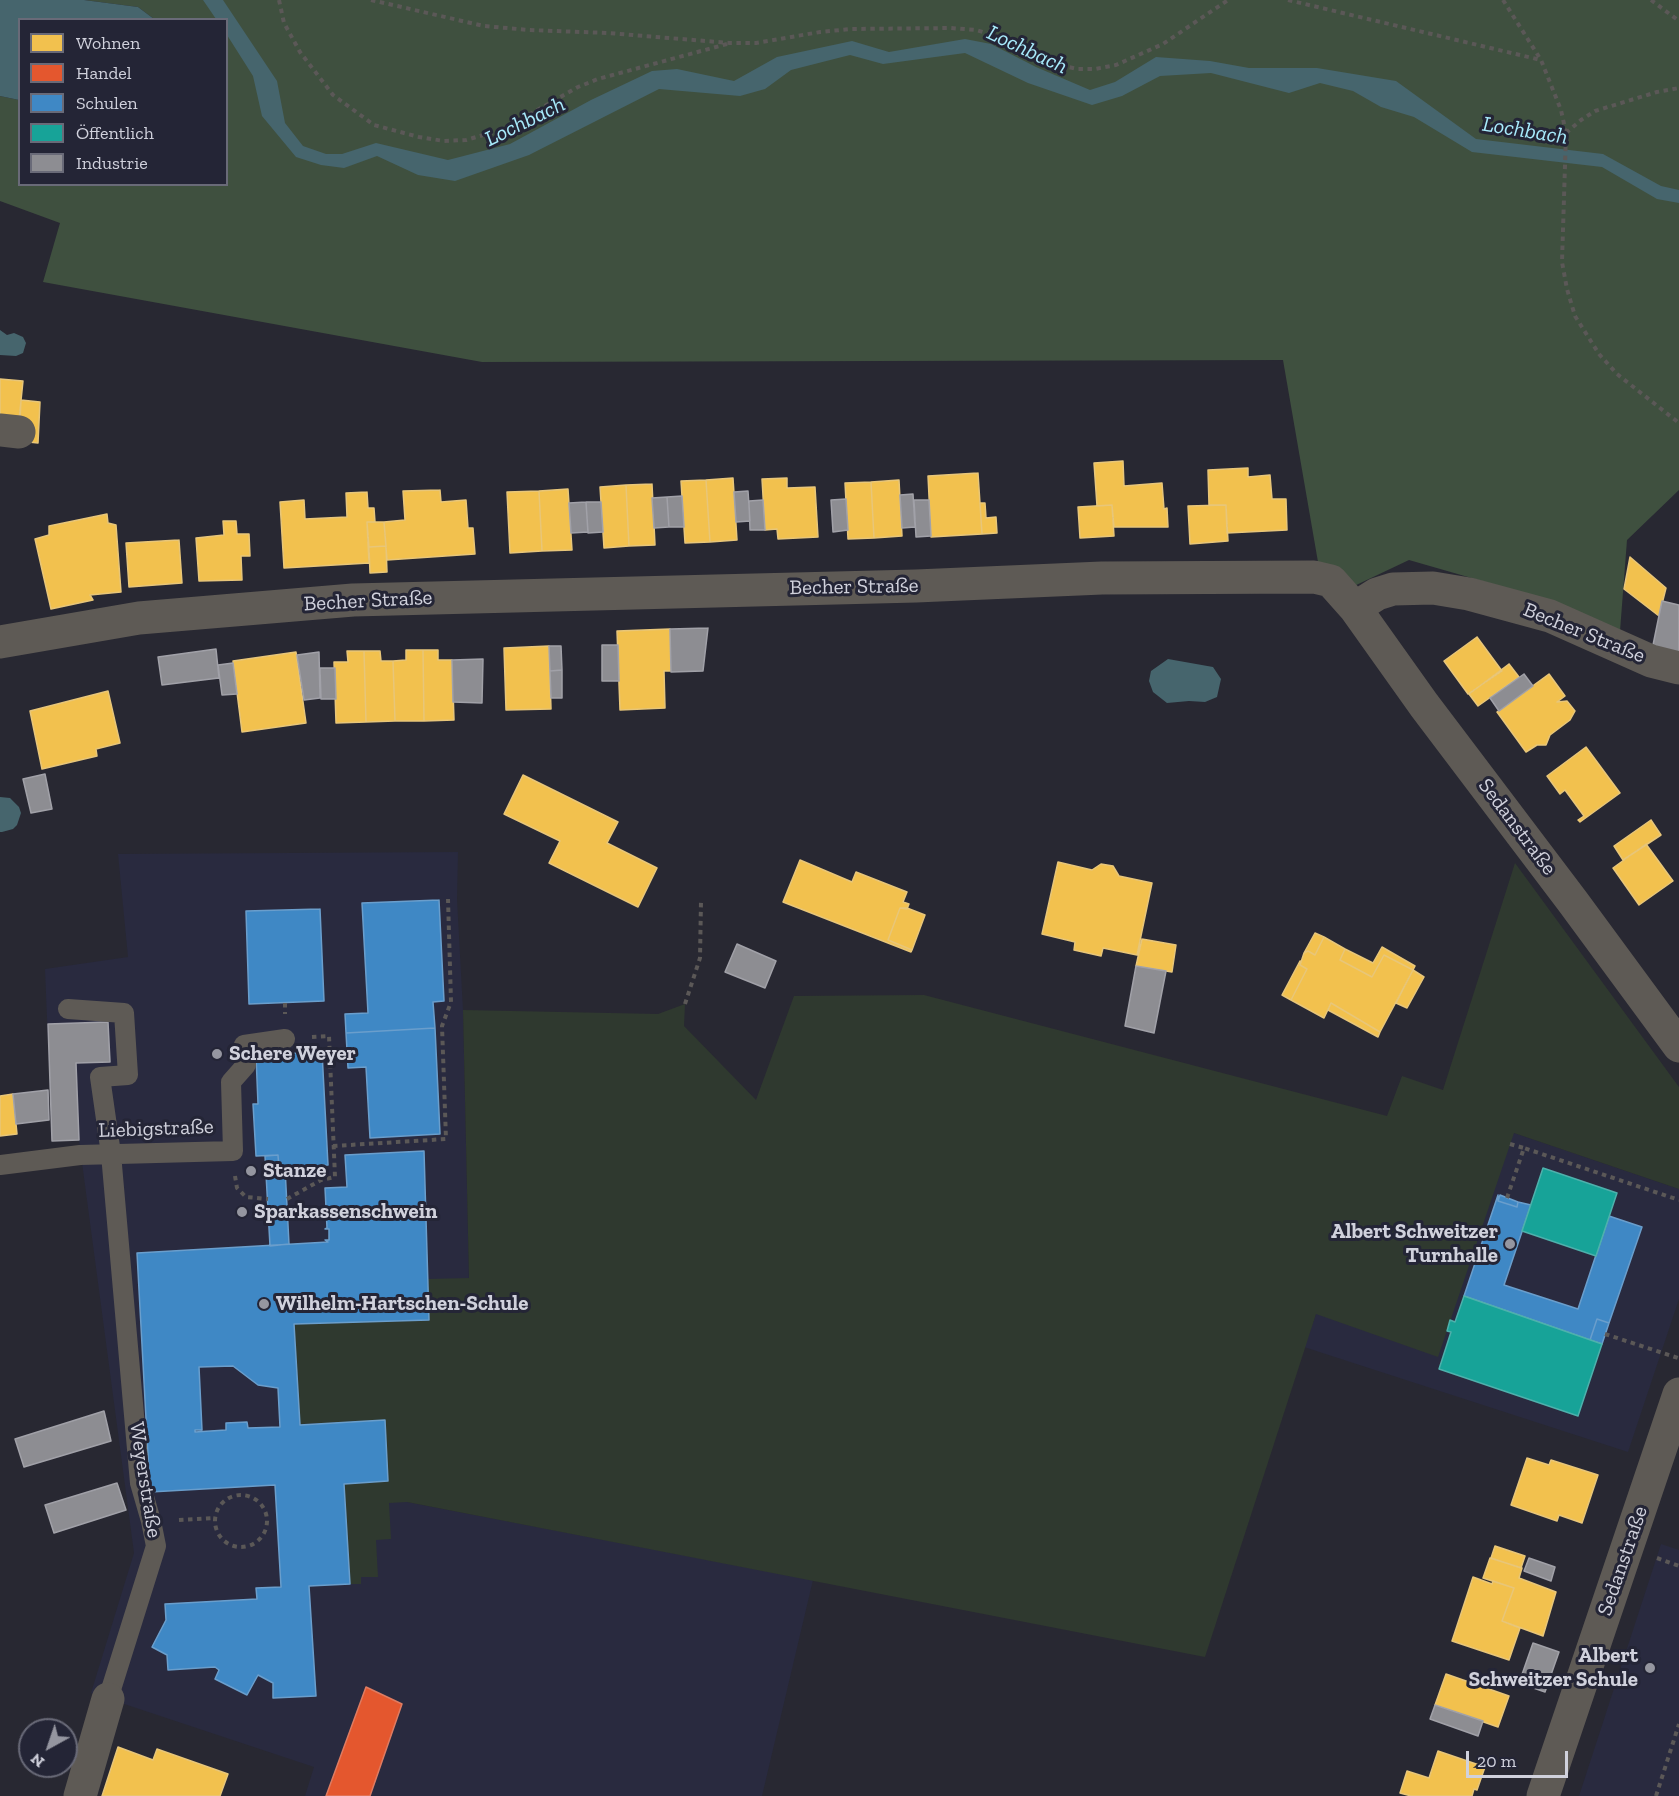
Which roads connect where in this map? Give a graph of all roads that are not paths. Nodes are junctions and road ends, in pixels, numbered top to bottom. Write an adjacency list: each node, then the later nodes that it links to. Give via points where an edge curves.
1 (1355, 608): 2 (street, Becher Straße, via 1331,581 1314,577 1102,578 353,600 139,618); 3 (street, Becher Straße, via 1393,589 1433,588 1469,594 1550,616 1651,661); 6 (street, Sedanstraße)
2 (0, 642)
3 (1679, 668)
4 (68, 1009): 7 (lane, Weyerstraße, via 124,1013 128,1075 100,1077)
5 (285, 1039): 7 (lane, Liebigstraße, via 244,1045 246,1065 231,1082 233,1151)
6 (1679, 1046)
7 (111, 1154): 8 (lane, Liebigstraße); 10 (lane, Weyerstraße, via 141,1483 156,1546)
8 (0, 1165)
9 (1679, 1394): 12 (street, Sedanstraße)
10 (108, 1699): 11 (street, Weyerstraße)
11 (80, 1796)
12 (1543, 1796)

